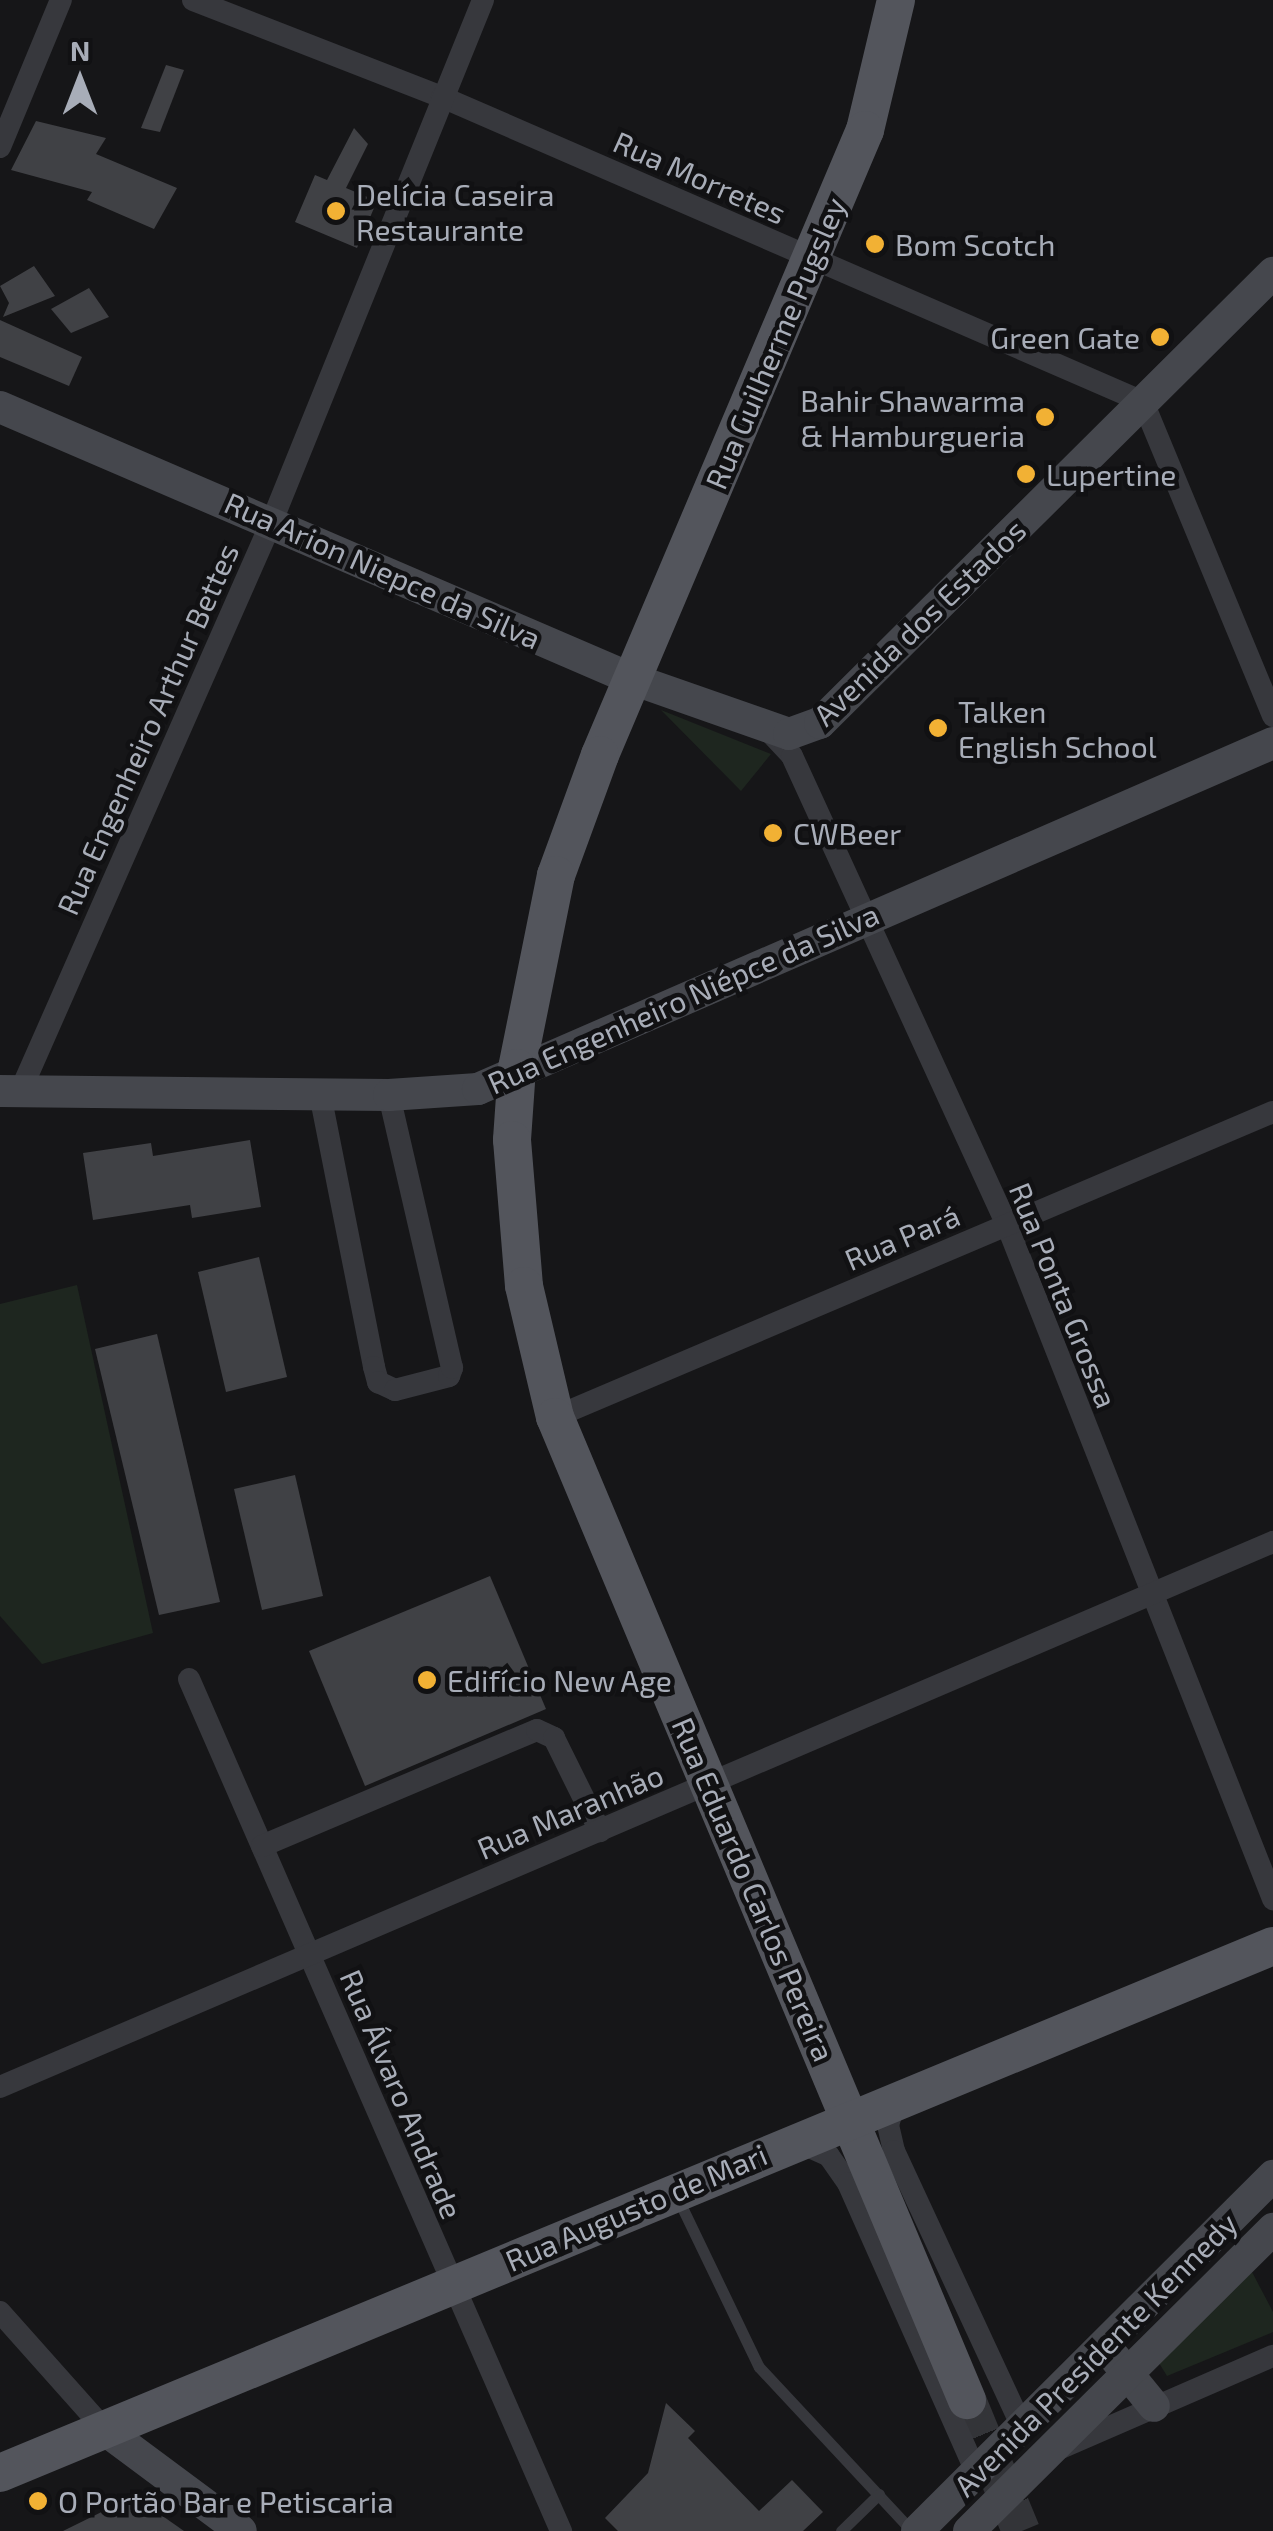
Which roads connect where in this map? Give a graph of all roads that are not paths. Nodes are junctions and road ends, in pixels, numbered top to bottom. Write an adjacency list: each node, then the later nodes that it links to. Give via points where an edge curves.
1 (61, 0): 6 (street)
2 (193, 0): 5 (street, Rua Morretes)
3 (483, 0): 5 (street, Rua Engenheiro Arthur Bettes)
4 (896, 0): 7 (main road, Rua Guilherme Pugsley, via 876,96)
5 (442, 97): 7 (street, Rua Morretes); 11 (street, Rua Engenheiro Arthur Bettes)
6 (0, 147)
7 (811, 258): 9 (street, Rua Morretes); 12 (main road, Rua Guilherme Pugsley)
8 (1273, 274): 9 (street, Avenida dos Estados)
9 (1143, 402): 13 (street); 14 (street, Avenida dos Estados, via 820,723 789,734)
10 (0, 407): 11 (street, Rua Arion Niepce da Silva)
11 (272, 521): 12 (street, Rua Arion Niepce da Silva); 18 (street, Rua Engenheiro Arthur Bettes)
12 (632, 679): 14 (street, Rua Arion Niepce da Silva); 17 (main road, Rua Eduardo Carlos Pereira, via 556,876)
13 (1273, 716)
14 (767, 730): 16 (street, Rua Ponta Grossa, via 788,748)
15 (1273, 743): 16 (street, Rua Engenheiro Niépce da Silva)
16 (867, 917): 17 (street, Rua Engenheiro Niépce da Silva); 22 (street, Rua Ponta Grossa)
17 (516, 1068): 20 (street, Rua Engenheiro Niépce da Silva, via 466,1092); 23 (main road, Rua Eduardo Carlos Pereira, via 512,1140 524,1286)
18 (10, 1092): 19 (street, Rua Engenheiro Niépce da Silva)
19 (320, 1094): 20 (street, Rua Engenheiro Niépce da Silva); 20 (street, via 374,1367 378,1382 395,1390 448,1376 452,1368)
20 (389, 1095)
21 (1273, 1112): 22 (street, Rua Pará)
22 (1006, 1225): 23 (street, Rua Pará); 25 (street, Rua Ponta Grossa)
23 (555, 1416): 27 (main road, Rua Eduardo Carlos Pereira)
24 (1273, 1542): 25 (street, Rua Maranhão)
25 (1150, 1595): 27 (street, Rua Maranhão); 30 (street, Rua Ponta Grossa)
26 (189, 1679): 29 (street, Rua Álvaro Andrade)
27 (710, 1784): 28 (street, Rua Maranhão); 35 (main road, Rua Eduardo Carlos Pereira)
28 (600, 1831): 29 (street, via 554,1738 537,1730); 32 (street, Rua Maranhão)
29 (262, 1846): 32 (street, Rua Álvaro Andrade)
30 (1273, 1899)
31 (1273, 1946): 34 (main road, Rua Augusto de Mari)
32 (311, 1955): 33 (street, Rua Maranhão); 40 (street, Rua Álvaro Andrade)
33 (0, 2087)
34 (896, 2100): 35 (main road, Rua Augusto de Mari); 47 (street, via 888,2125 894,2152)
35 (850, 2120): 36 (main road, Rua Augusto de Mari); 45 (main road, Rua Eduardo Carlos Pereira)
36 (793, 2140): 38 (main road, Rua Augusto de Mari); 50 (street, via 829,2156 848,2184)
37 (1273, 2176): 42 (street, Avenida Presidente Kennedy)
38 (674, 2193): 40 (main road, Rua Augusto de Mari); 52 (lane, via 759,2367)
39 (1273, 2229): 44 (street, Avenida Presidente Kennedy)
40 (450, 2285): 48 (main road, Rua Augusto de Mari); 54 (street, Rua Álvaro Andrade)
41 (0, 2312): 48 (street)
42 (1115, 2334): 44 (street, via 1115,2360); 47 (street, Avenida Presidente Kennedy)
43 (1273, 2356): 46 (street)
44 (1125, 2376): 46 (street); 49 (street, Avenida Presidente Kennedy)
45 (966, 2400)
46 (1154, 2406): 49 (street)
47 (1022, 2426): 50 (street, Avenida Presidente Kennedy)
48 (105, 2430): 51 (main road, Rua Augusto de Mari); 53 (street)
49 (1046, 2454): 57 (street, Avenida Presidente Kennedy)
50 (976, 2472): 56 (street, Avenida Presidente Kennedy)
51 (0, 2473)
52 (879, 2494): 55 (lane); 56 (lane)
53 (234, 2528)
54 (561, 2531)
55 (841, 2531)
56 (915, 2531)
57 (969, 2531)

